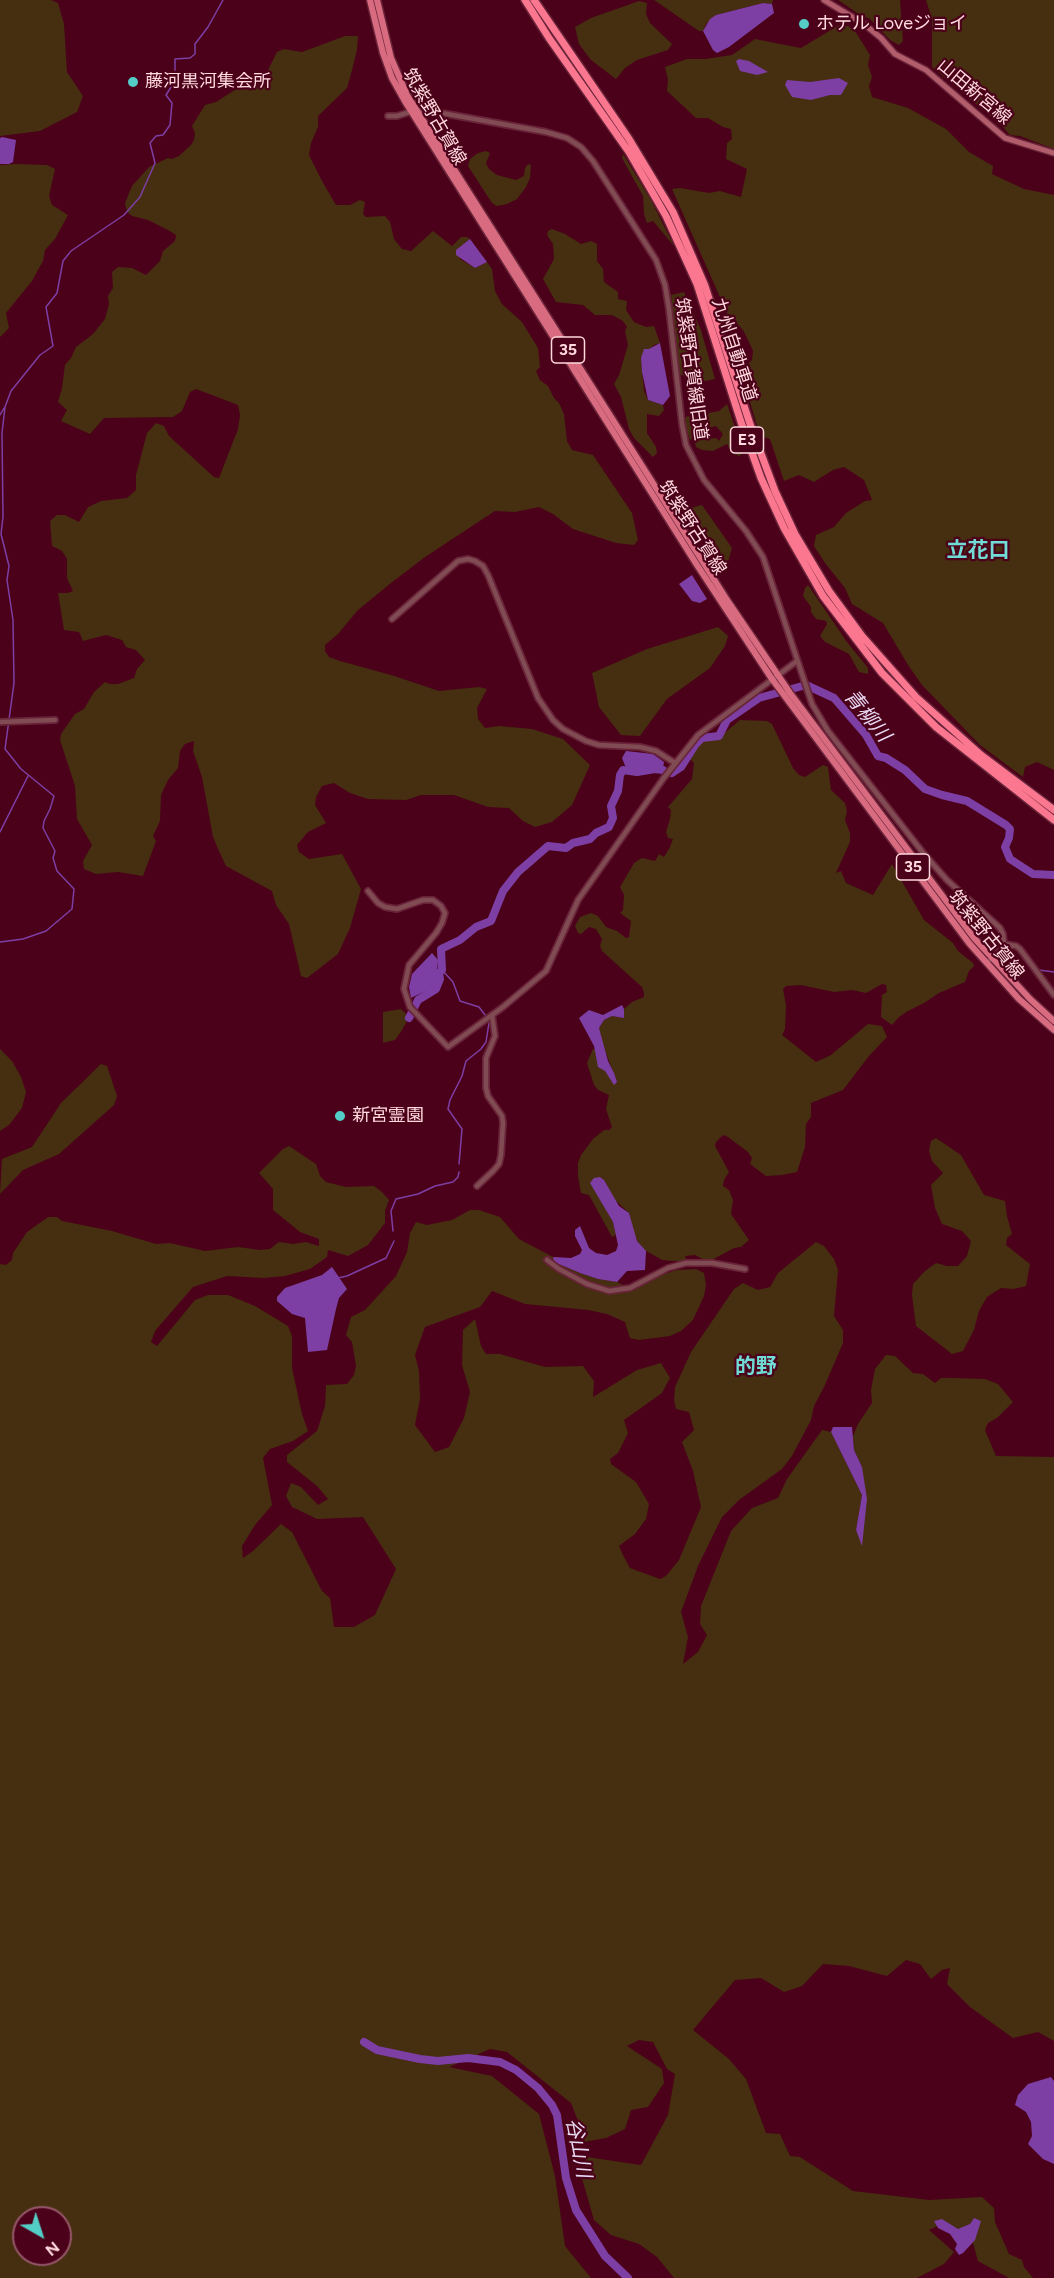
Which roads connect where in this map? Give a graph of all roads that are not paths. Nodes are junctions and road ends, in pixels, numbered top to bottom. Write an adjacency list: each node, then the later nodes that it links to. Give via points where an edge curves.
1 (370, 0): 6 (main road, 筑紫野古賀線 / 35, via 392,78)
2 (377, 0): 6 (main road, 筑紫野古賀線 / 35, via 391,58)
3 (525, 0): 16 (highway, 九州自動車道 / E3, via 629,152 666,216 697,284 761,478 823,596 882,673 936,727)
4 (534, 0): 15 (highway, 九州自動車道 / E3, via 629,139 673,212 705,286 775,491 829,591 868,644 916,697 981,755)
5 (824, 0): 8 (main road, 山田新宮線, via 864,24 895,54 926,70 1005,138)
6 (414, 111): 7 (street, 筑紫野古賀線旧道); 10 (street, 筑紫野古賀線旧道, via 567,138 581,147 598,168 650,249 665,285 682,424 692,458 704,480 763,557); 11 (main road, 筑紫野古賀線 / 35)
7 (387, 116)
8 (1054, 153)
9 (392, 619): 14 (street, via 458,561 475,561 488,575 538,698 553,720 585,741 640,747 656,751)
10 (797, 661): 11 (street); 18 (street, 筑紫野古賀線旧道, via 816,713 828,731 947,880 1000,928)
11 (774, 677): 14 (street, via 698,735); 19 (main road, 筑紫野古賀線 / 35)
12 (55, 720): 13 (street)
13 (0, 722)
14 (675, 763): 21 (street, via 578,900 546,971)
15 (1054, 810)
16 (1054, 820)
17 (368, 891): 21 (street, via 385,907 397,909 433,900 445,913 436,933 406,973 404,989 417,1016 448,1047)
18 (1004, 944): 19 (street); 20 (street, 筑紫野古賀線旧道, via 1020,949)
19 (989, 961): 22 (main road, 筑紫野古賀線 / 35); 23 (main road, 筑紫野古賀線 / 35, via 1019,999)
20 (1054, 995)
21 (492, 1015): 24 (street, via 495,1036 486,1058 486,1088 502,1116 501,1155 499,1164)
22 (1054, 1021)
23 (1054, 1030)
24 (477, 1186)
25 (547, 1260): 26 (street, via 587,1284 609,1291 630,1288 686,1263)
26 (745, 1269)

